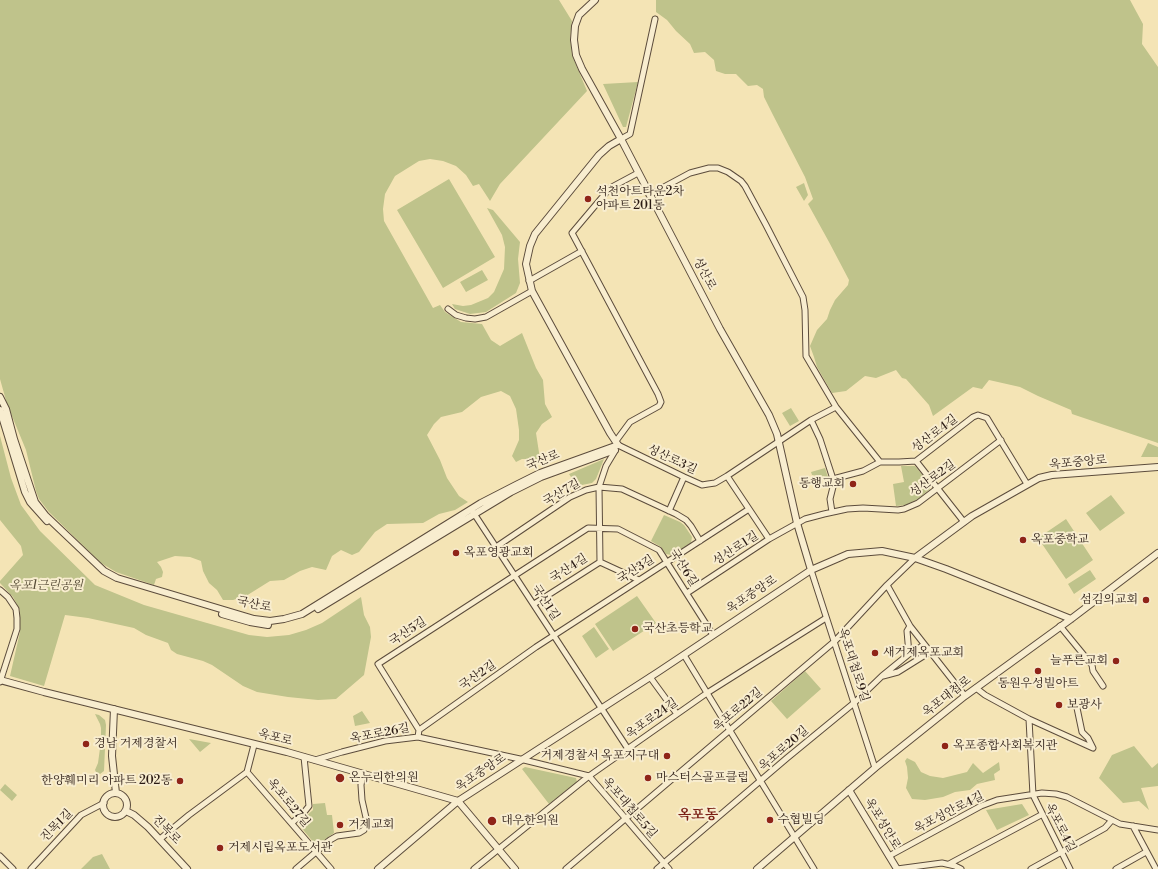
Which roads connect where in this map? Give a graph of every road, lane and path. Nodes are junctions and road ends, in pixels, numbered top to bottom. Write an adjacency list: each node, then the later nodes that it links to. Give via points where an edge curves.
1 (595, 0): 3 (street, 성산로, via 579,15 575,26 576,55)
2 (655, 19): 3 (street, via 630,134)
3 (621, 139): 4 (street, 성산로); 7 (street, via 599,155 535,234 526,264)
4 (638, 173): 5 (street, 성산로); 6 (street, via 610,188 572,233)
5 (649, 195): 11 (street, via 690,173 709,168 728,172 741,181 800,290 805,310 806,356); 15 (street, 성산로, via 769,415)
6 (582, 251): 7 (street); 16 (street, via 661,402 659,406 630,422)
7 (529, 281): 8 (street)
8 (532, 291): 9 (street, via 486,317 466,318); 16 (street)
9 (448, 309)
10 (0, 397): 28 (street, 국산로, via 35,502 46,516 104,571 116,578 254,619 270,621 302,614)
11 (836, 407): 13 (street); 18 (street)
12 (0, 410): 28 (street, 국산로, via 30,502 41,516 101,573 115,581 250,622 269,625 302,618)
13 (811, 420): 15 (street); 22 (street)
14 (1001, 440): 17 (street, 성산로4길, via 987,418 978,415); 23 (street, 성산로4길); 25 (street, 성산로2길)
15 (780, 442): 20 (street, 성산로3길); 31 (street, 성산로)
16 (617, 446): 21 (street, 성산로3길); 24 (street, via 606,466); 28 (street, 국산로, via 540,473)
17 (916, 461): 18 (street, 성산로4길); 25 (street)
18 (880, 462): 22 (street, via 863,471)
19 (1158, 467): 23 (street, 옥포중앙로, via 1052,475)
20 (727, 476): 21 (street, 성산로3길, via 715,483 702,484); 26 (street)
21 (684, 478): 27 (street)
22 (833, 479): 29 (street, via 834,487 830,499)
23 (1027, 484): 30 (street, 옥포중앙로)
24 (599, 487): 27 (street, 국산7길, via 622,489); 32 (street); 35 (street, 국산7길, via 570,497)
25 (938, 488): 29 (street, 성산로2길, via 918,503 904,509 863,508); 30 (street)
26 (749, 509): 33 (street); 34 (street, 국산3길)
27 (669, 511): 34 (street, 국산7길, via 686,520)
28 (473, 512): 35 (street, 국산1길)
29 (832, 512): 31 (street, 성산로2길)
30 (964, 522): 37 (street, 옥포중앙로)
31 (797, 523): 33 (street, 성산로1길); 40 (street, 성산로)
32 (599, 528): 38 (street); 39 (street, 국산6길, via 618,529 659,550); 41 (street, 국산6길, via 588,528)
33 (769, 539): 45 (street, 성산로1길)
34 (700, 541): 39 (street, 국산3길)
35 (496, 547): 41 (street, 국산1길)
36 (1158, 553): 48 (street, 옥포대첩로)
37 (915, 558): 40 (street, 옥포중앙로, via 893,552 873,551 848,554); 43 (street, 옥포로22길); 48 (street)
38 (600, 562): 42 (street, 국산4길); 46 (street, 국산4길)
39 (667, 562): 42 (street, 국산3길); 45 (street, 국산6길)
40 (811, 570): 47 (street, 옥포대첩로9길); 51 (street, 옥포중앙로)
41 (515, 576): 46 (street, 국산1길); 71 (street, 국산5길, via 378,664)
42 (639, 580): 52 (street, 국산3길)
43 (887, 585): 49 (street); 53 (street, 옥포로22길)
44 (0, 590): 60 (street, via 16,609 17,618 17,629)
45 (687, 593): 51 (street, 국산6길)
46 (534, 604): 52 (street, 국산1길)
47 (826, 618): 53 (street, 옥포대첩로9길); 63 (street, 옥포로24길)
48 (1071, 619): 50 (street, 옥포대첩로)
49 (910, 626): 54 (street); 56 (street, via 907,631)
50 (1060, 626): 61 (street, via 1092,665); 62 (street, 옥포대첩로)
51 (713, 635): 57 (street, 옥포중앙로)
52 (555, 636): 66 (street, 국산1길); 71 (street, 국산2길)
53 (835, 640): 65 (street, 옥포대첩로9길); 72 (street, 옥포로22길)
54 (924, 645): 55 (street); 56 (street, 옥포로20길)
55 (930, 652): 58 (street, via 898,672); 64 (street)
56 (909, 654): 58 (street, 옥포로20길)
57 (684, 655): 59 (street, 옥포중앙로); 63 (street)
58 (882, 676): 65 (street, 옥포로20길)
59 (650, 677): 66 (street, 옥포중앙로); 69 (street)
60 (0, 681): 68 (street, 옥포로)
61 (1103, 686)
62 (976, 688): 64 (street, 옥포대첩로); 70 (street, via 984,695)
63 (707, 693): 69 (street, 옥포로24길); 72 (street)
64 (965, 696): 79 (street, 옥포대첩로)
65 (854, 703): 79 (street, 옥포대첩로9길); 83 (street, 옥포로20길)
66 (602, 707): 75 (street, 국산1길); 78 (street, 옥포중앙로)
67 (1077, 708): 70 (street, via 1082,732 1094,748)
68 (114, 709): 74 (street, 옥포로); 85 (street, via 112,756)
69 (677, 714): 75 (street, 옥포로24길)
70 (1029, 719): 86 (street)
71 (420, 730): 73 (street)
72 (729, 730): 83 (street); 91 (street, 옥포로22길)
73 (418, 737): 77 (street, 옥포로26길, via 385,741); 78 (street, 옥포로26길)
74 (254, 745): 76 (street, 옥포로); 80 (street)
75 (628, 749): 82 (street, 옥포로24길)
76 (304, 757): 77 (street, 옥포로); 93 (street, via 309,806)
77 (315, 760): 81 (street, 옥포로)
78 (520, 760): 82 (street, 옥포대첩로5길); 87 (street, 옥포중앙로)
79 (875, 768): 84 (street, 옥포대첩로)
80 (247, 772): 93 (street, 옥포로27길); 97 (street)
81 (363, 774): 87 (street, 옥포로); 99 (street, via 362,800 367,822 364,830 352,835 337,836)
82 (589, 776): 91 (street, 옥포대첩로5길); 98 (street, 옥포로24길)
83 (761, 781): 96 (street); 104 (street, 옥포로20길)
84 (849, 790): 96 (street, 옥포대첩로); 103 (street, 옥포성안로)
85 (116, 794): 88 (street, via 110,795); 89 (street, via 126,800)
86 (1032, 795): 90 (street, 옥포로4길); 92 (street, 옥포성안로4길, via 1042,793 1067,797); 103 (street, 옥포성안로4길, via 997,800 981,806)
87 (458, 801): 98 (street); 111 (street, 옥포중앙로)
88 (104, 803): 89 (street, via 104,810 110,816 117,817); 107 (street, 진목1길, via 81,815)
89 (126, 811): 97 (street, 진목로)
90 (1041, 815): 101 (street, 옥포로4길); 105 (street)
91 (625, 818): 104 (street, 옥포대첩로5길); 114 (street, 옥포로22길)
92 (1112, 820): 94 (street, 옥포성안로4길); 101 (street, via 1105,828)
93 (292, 823): 99 (street, 옥포로27길)
94 (1133, 826): 95 (street, 옥포성안로4길); 100 (street)
95 (1158, 830)
96 (795, 836): 117 (street, 옥포대첩로); 118 (street)
97 (160, 839): 108 (street, 진목로)
98 (498, 849): 112 (street, 옥포로24길); 113 (street)
99 (316, 852): 109 (street); 110 (street, 옥포로27길)
100 (1146, 852): 123 (street); 124 (street)
101 (1061, 853): 121 (street); 122 (street, 옥포로4길)
102 (0, 856): 106 (street)
103 (889, 856): 119 (street, 옥포성안로)
104 (664, 863): 115 (street, 옥포로20길); 116 (street, 옥포대첩로5길)
105 (949, 864): 119 (street); 120 (street)
106 (13, 869)
107 (31, 869)
108 (187, 869)
109 (296, 869)
110 (331, 869)
111 (378, 869)
112 (474, 869)
113 (515, 869)
114 (566, 869)
115 (657, 869)
116 (669, 869)
117 (757, 869)
118 (814, 869)
119 (897, 869)
120 (961, 869)
121 (1031, 869)
122 (1070, 869)
123 (1116, 869)
124 (1156, 869)

